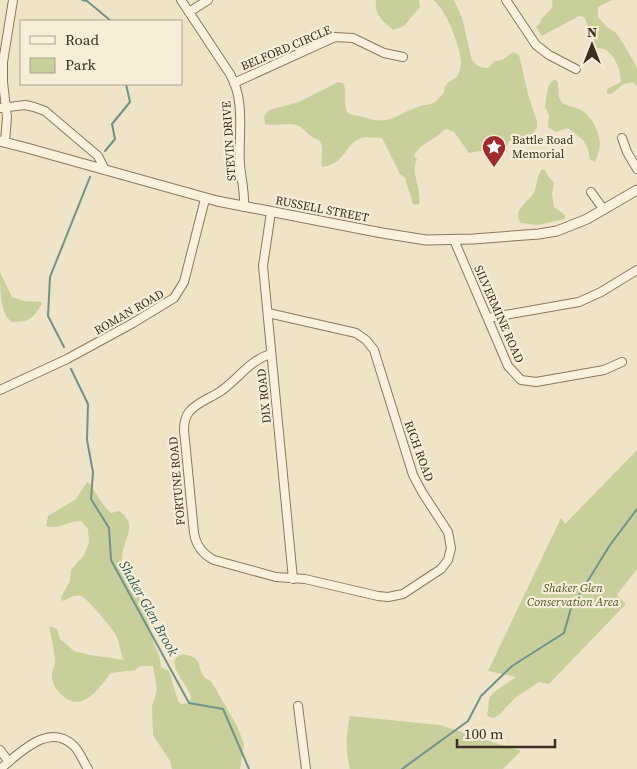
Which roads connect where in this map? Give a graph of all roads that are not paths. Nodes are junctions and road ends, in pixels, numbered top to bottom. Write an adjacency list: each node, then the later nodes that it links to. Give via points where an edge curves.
1 (13, 0): 9 (street, via 2,62)
2 (182, 0): 5 (street, STEVIN DRIVE)
3 (208, 0): 5 (street)
4 (506, 0): 7 (street, via 536,45)
5 (189, 12): 8 (street, STEVIN DRIVE)
6 (403, 57): 8 (street, BELFORD CIRCLE, via 384,53 353,38 335,37)
7 (576, 69)
8 (234, 83): 17 (street, STEVIN DRIVE, via 240,114)
9 (3, 107): 11 (street, via 7,125); 13 (street, via 30,106 50,114 99,157)
10 (622, 138): 12 (street)
11 (3, 142): 13 (street, RUSSELL STREET)
12 (637, 169)
13 (105, 170): 16 (street, RUSSELL STREET)
14 (637, 190): 18 (street, RUSSELL STREET)
15 (591, 192): 18 (street)
16 (205, 199): 17 (street, RUSSELL STREET); 26 (street, ROMAN ROAD, via 184,282 174,298 67,360)
17 (244, 207): 19 (street, RUSSELL STREET)
18 (604, 210): 20 (street, RUSSELL STREET, via 548,233)
19 (271, 212): 20 (street, RUSSELL STREET, via 408,238); 22 (street, DIX ROAD, via 263,262)
20 (454, 240): 23 (street, SILVERMINE ROAD)
21 (637, 270): 23 (street, via 579,302)
22 (268, 314): 24 (street, DIX ROAD); 27 (street, RICH ROAD, via 356,333 369,343 413,475 446,528 451,544 450,556 441,570 398,595 383,596)
23 (488, 318): 25 (street, SILVERMINE ROAD, via 508,366 521,380 536,382 604,370)
24 (271, 354): 27 (street, DIX ROAD); 27 (street, FORTUNE ROAD, via 195,406 186,417 184,430 194,533 201,551 214,560)
25 (622, 362)
26 (0, 390)
27 (293, 579)
28 (298, 706): 33 (street)
29 (0, 750): 30 (street)
30 (9, 762): 31 (street); 32 (street, via 37,740 56,737 73,745)
31 (0, 769)
32 (88, 769)
33 (306, 769)

